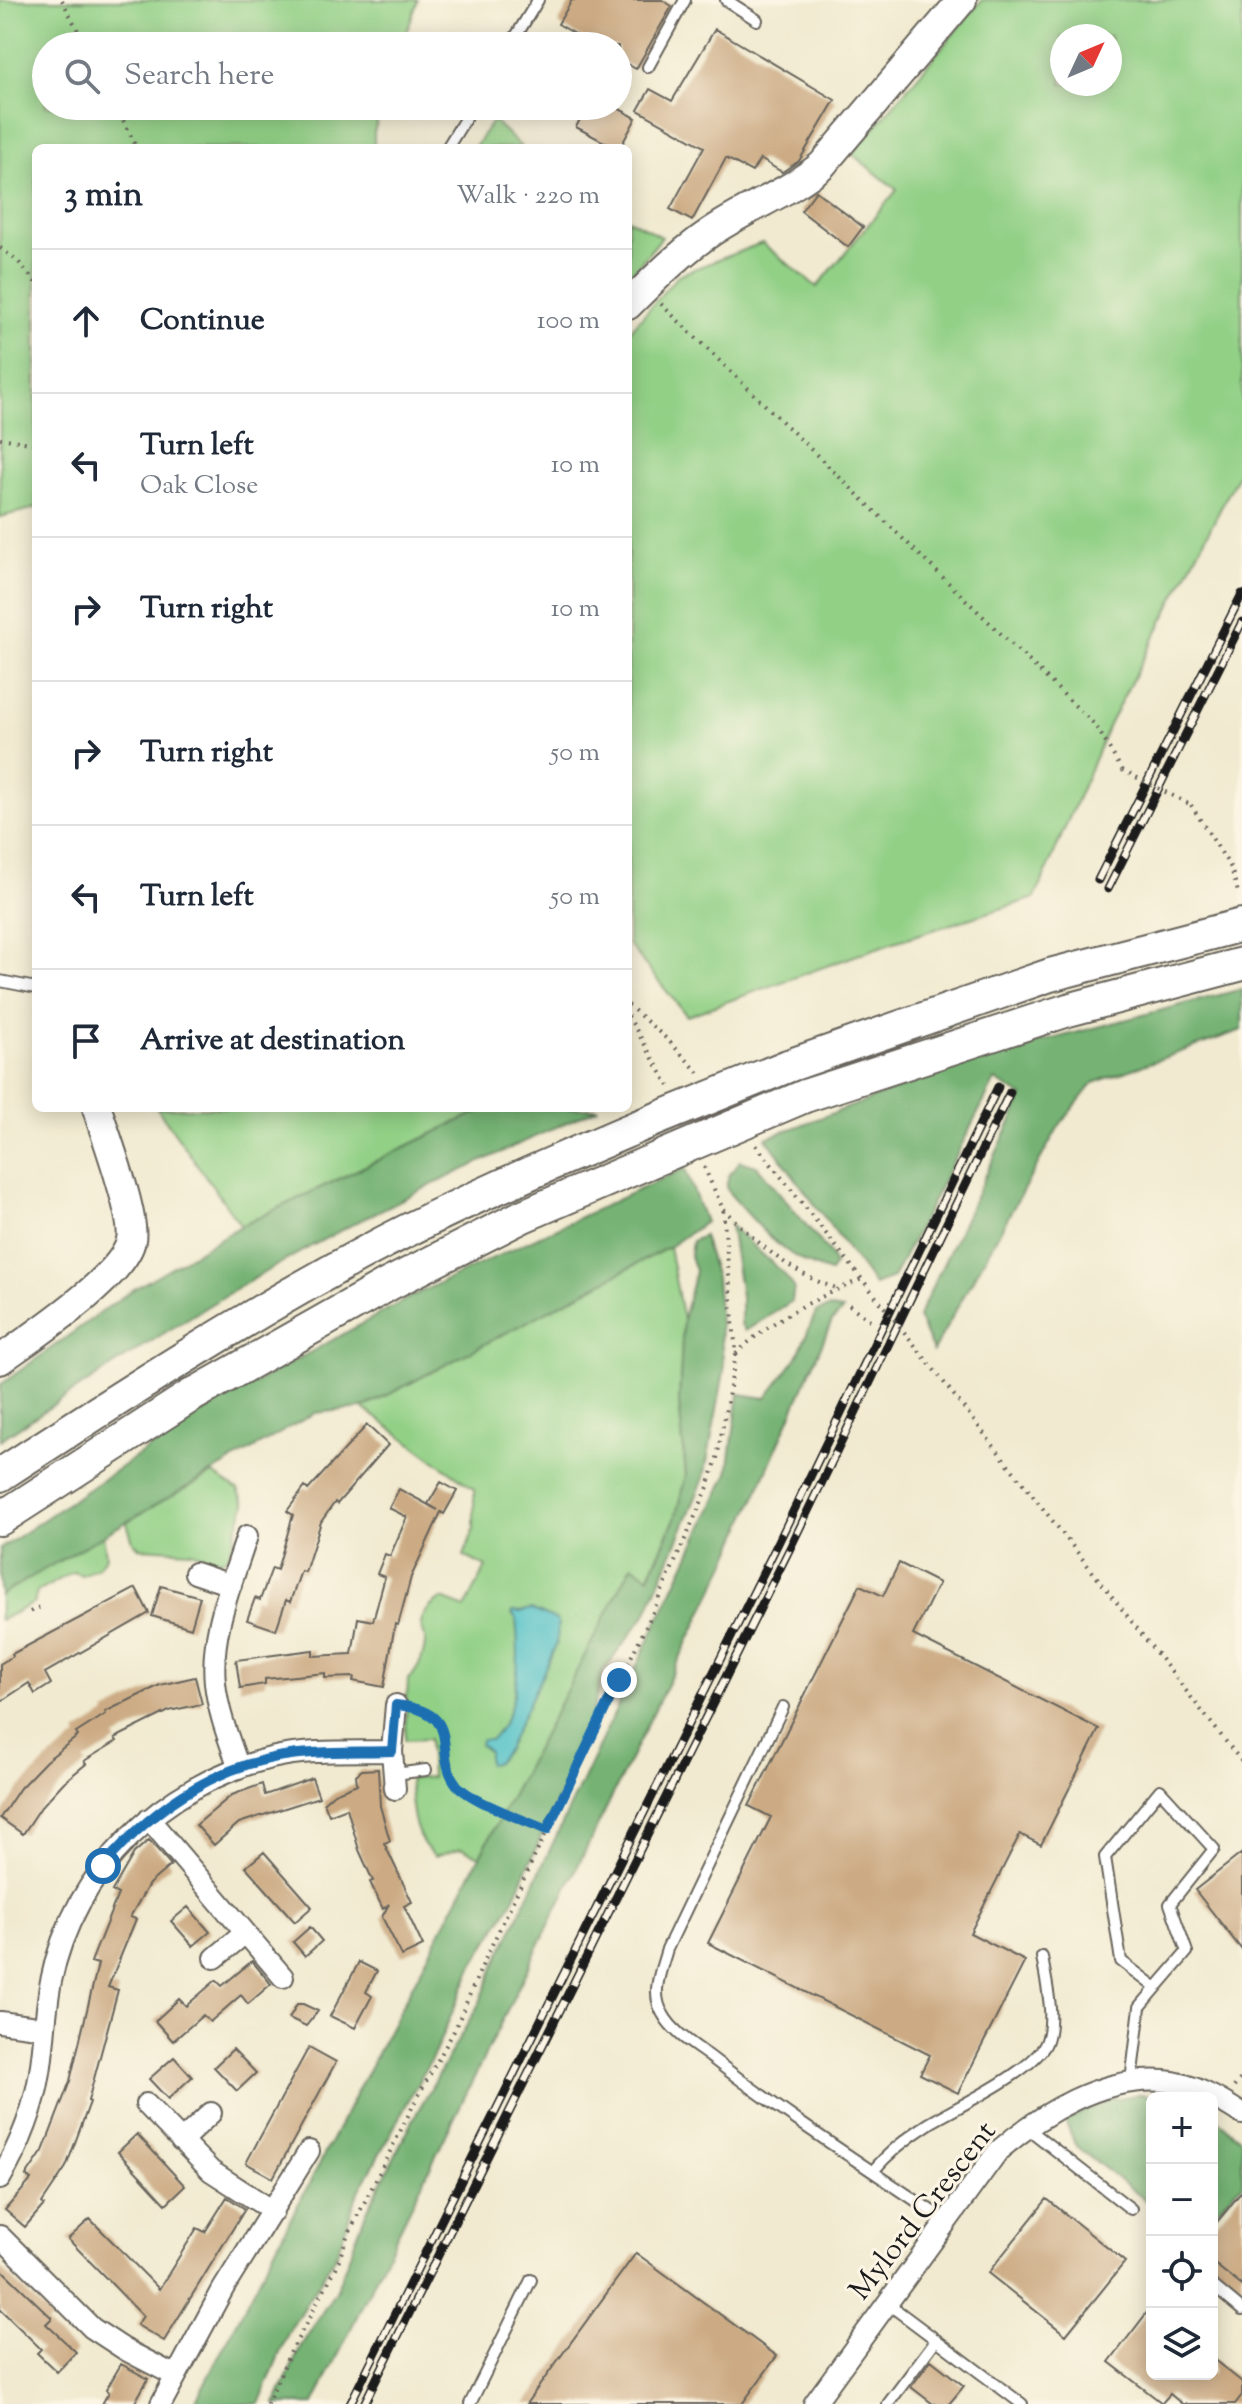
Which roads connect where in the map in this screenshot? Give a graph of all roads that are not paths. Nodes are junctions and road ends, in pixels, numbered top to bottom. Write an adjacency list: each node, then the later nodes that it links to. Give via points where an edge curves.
1 (538, 0): 6 (lane)
2 (685, 0): 7 (lane)
3 (726, 0): 5 (lane)
4 (962, 0): 10 (main road, via 822,165 698,241)
5 (757, 20)
6 (519, 32)
7 (648, 67)
8 (464, 120): 9 (lane)
9 (449, 144)
10 (636, 296)
11 (1242, 925): 17 (main road, bridge, via 1050,975 788,1066 506,1183 373,1248 168,1366)
12 (1242, 964): 18 (main road, bridge, via 1068,1010 805,1096 523,1216 389,1284 189,1397)
13 (0, 981): 14 (lane)
14 (32, 987)
15 (98, 1112): 16 (main road, via 128,1207 131,1241 94,1290)
16 (0, 1360)
17 (0, 1475)
18 (0, 1519)
19 (247, 1536): 21 (street)
20 (195, 1573): 21 (street)
21 (231, 1585): 25 (street, via 219,1626 215,1683)
22 (396, 1705): 24 (street)
23 (783, 1707): 43 (lane, via 667,1949 657,1998 662,2014 680,2033 755,2092)
24 (392, 1751): 25 (street, via 311,1753); 27 (street)
25 (239, 1768): 28 (street, via 197,1785)
26 (426, 1770): 27 (lane)
27 (395, 1782)
28 (149, 1819): 29 (street); 35 (street, via 103,1866 77,1907 56,1957)
29 (245, 1933): 31 (street); 32 (street)
30 (1042, 1957): 43 (lane, via 1050,2023 1039,2054 900,2143)
31 (215, 1958)
32 (283, 1977)
33 (1156, 1988): 33 (lane, via 1121,1961 1105,1857 1160,1790 1214,1849 1170,1904 1187,1952); 36 (lane, via 1140,2007)
34 (0, 2022): 35 (street)
35 (44, 2028): 44 (street, via 28,2122)
36 (1131, 2081): 39 (street, Mylord Crescent, via 1165,2081 1195,2089); 40 (street, Mylord Crescent, via 1076,2100)
37 (146, 2104): 41 (street)
38 (211, 2113): 41 (street)
39 (1242, 2114)
40 (1026, 2127): 45 (lane); 47 (street, Mylord Crescent, via 998,2151)
41 (181, 2141): 46 (street, via 222,2180)
42 (309, 2151): 46 (street)
43 (873, 2171): 47 (lane)
44 (0, 2179)
45 (1131, 2209)
46 (273, 2211): 54 (street)
47 (946, 2221): 51 (street, Mylord Crescent)
48 (0, 2236): 54 (street, via 92,2328)
49 (531, 2280): 56 (lane)
50 (1218, 2290): 52 (lane)
51 (887, 2303): 53 (lane); 57 (street, Mylord Crescent)
52 (1242, 2310)
53 (936, 2340): 58 (lane); 59 (lane)
54 (176, 2376): 55 (street)
55 (161, 2404)
56 (470, 2404)
57 (814, 2404)
58 (888, 2404)
59 (1022, 2404)

